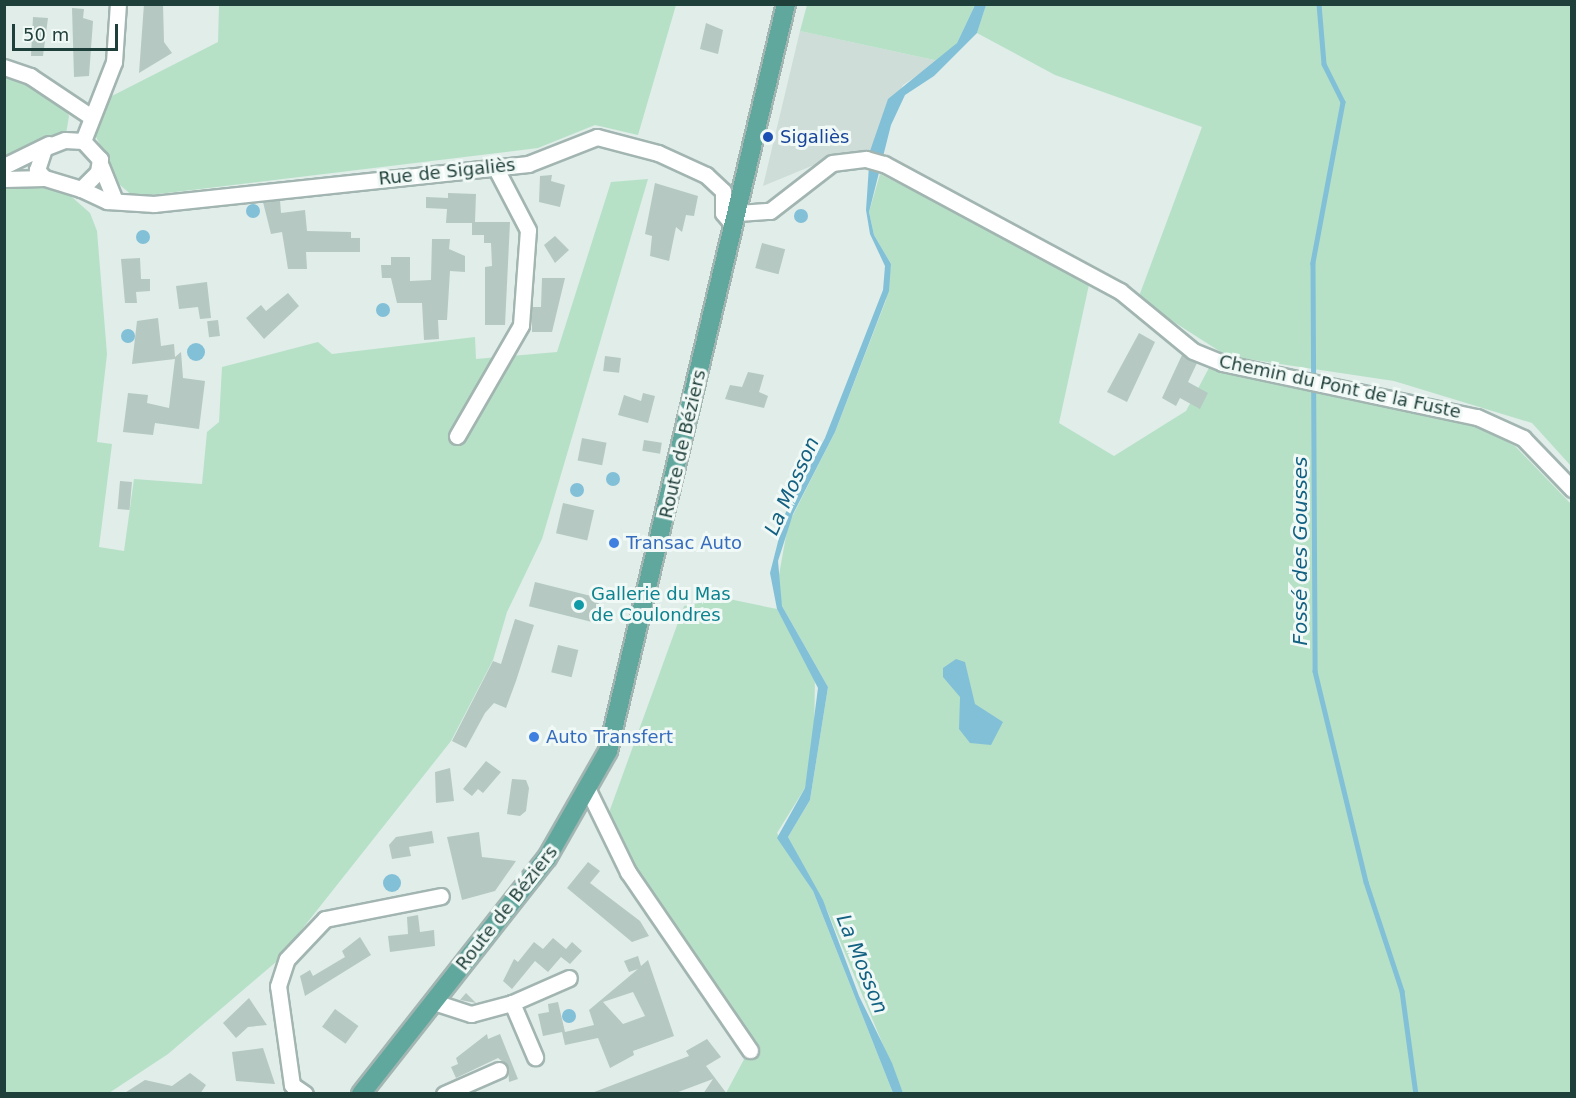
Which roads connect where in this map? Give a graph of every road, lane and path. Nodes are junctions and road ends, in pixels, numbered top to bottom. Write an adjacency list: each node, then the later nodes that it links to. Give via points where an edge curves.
1 (118, 4): 4 (street, via 114,62)
2 (786, 4): 14 (main road, Route de Béziers)
3 (4, 67): 4 (street, via 30,76)
4 (90, 116): 5 (street)
5 (83, 141): 6 (street); 8 (street, via 98,153)
6 (51, 143): 7 (street); 10 (street, via 37,161)
7 (4, 166)
8 (101, 166): 12 (street); 13 (street)
9 (495, 167): 13 (street, Rue de Sigaliès, via 154,204); 14 (street, Rue de Sigaliès, via 536,162 584,139 607,138 706,175 723,191 723,213); 15 (street, via 528,230 521,325)
10 (44, 178): 11 (street, Rue de Sigaliès); 12 (street, Rue de Sigaliès)
11 (4, 179)
12 (81, 189): 13 (street, Rue de Sigaliès, via 99,199)
13 (114, 199)
14 (736, 220): 16 (street, Chemin du Pont de la Fuste, via 770,211 832,163 866,159 884,164 1120,291 1193,351 1222,363 1477,417 1523,438); 17 (main road, Route de Béziers, via 631,673)
15 (457, 436)
16 (1572, 489)
17 (589, 792): 20 (main road, Route de Béziers, via 548,858); 22 (street, via 639,890)
18 (441, 896): 26 (street, via 325,919 287,959 278,986 292,1085)
19 (569, 978): 21 (street)
20 (434, 1002): 21 (street, via 471,1014); 25 (main road, Route de Béziers)
21 (512, 1003): 23 (street)
22 (750, 1050)
23 (535, 1057)
24 (499, 1070): 27 (street)
25 (370, 1089)
26 (305, 1094)
27 (444, 1094)

